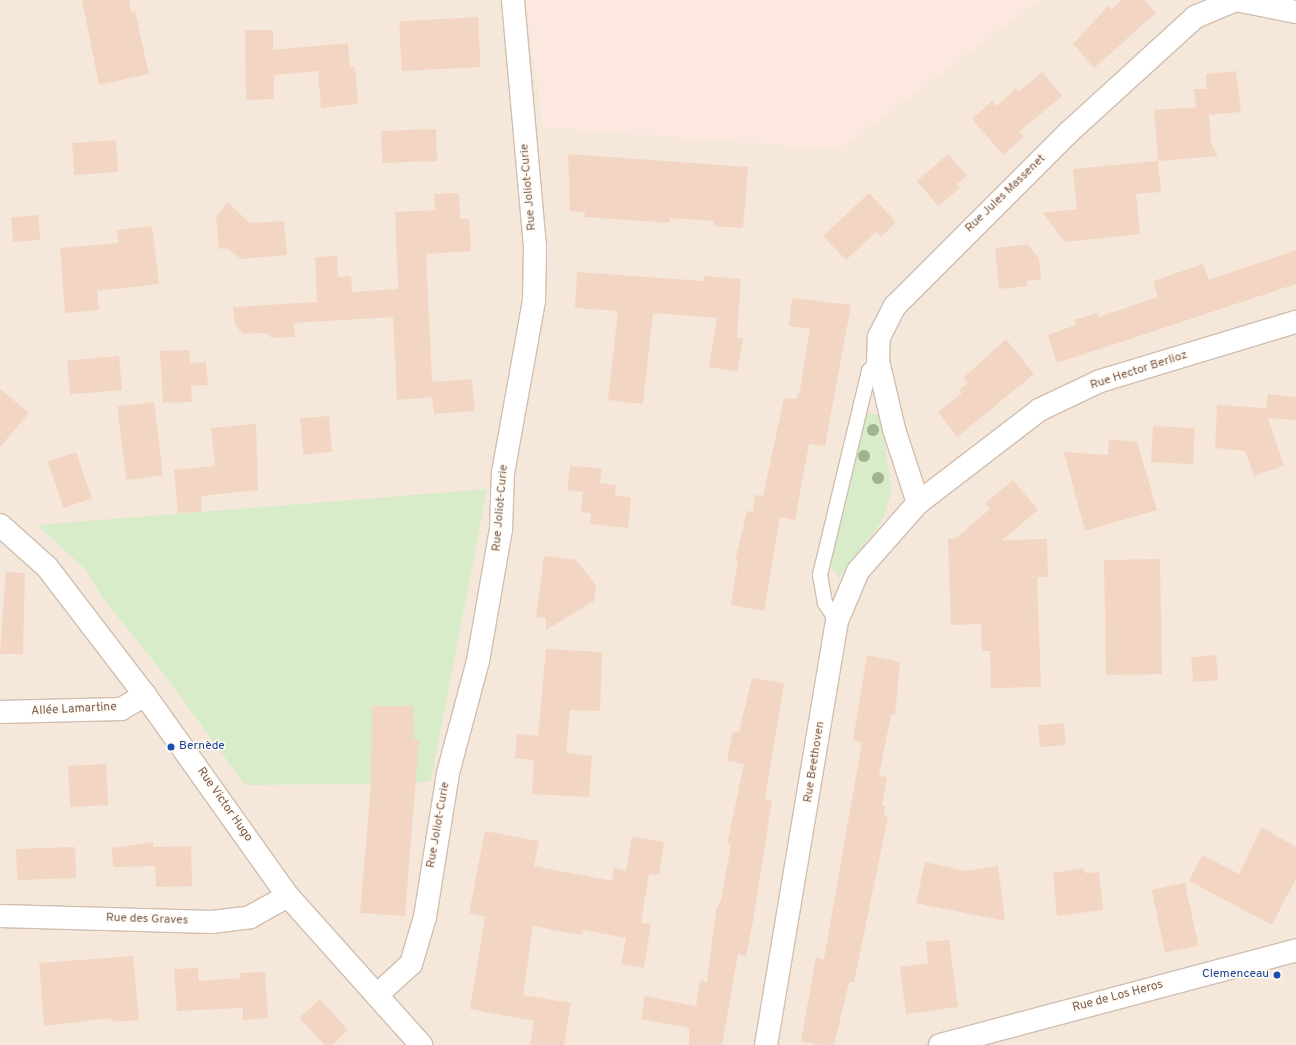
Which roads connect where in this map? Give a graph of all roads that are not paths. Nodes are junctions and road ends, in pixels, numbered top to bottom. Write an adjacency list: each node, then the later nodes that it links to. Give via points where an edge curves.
1 (513, 0): 14 (street, Rue Joliot-Curie, via 535,247 534,301 503,474 501,529 480,653 448,773 425,917 411,964)
2 (1236, 0): 3 (street, Rue Jules Massenet); 5 (street, Rue Jules Massenet, via 1195,17 1068,133 929,269 894,306 878,337)
3 (1296, 12)
4 (1296, 322): 6 (street, Rue Hector Berlioz, via 1100,382 1039,410)
5 (878, 361): 6 (street, Rue Jules Massenet, via 894,429); 8 (lane, via 869,371 820,575 825,603)
6 (918, 503): 8 (street, Rue Beethoven, via 858,571)
7 (0, 526): 9 (street, Rue Victor Hugo, via 47,567)
8 (837, 620): 16 (street, Rue Beethoven)
9 (145, 695): 10 (street, Allée Lamartine, via 121,708); 11 (street, Rue Victor Hugo)
10 (0, 712)
11 (288, 896): 12 (street, Rue des Graves, via 250,918 212,922); 14 (street, Rue Victor Hugo)
12 (0, 916)
13 (1296, 950): 17 (street, Rue de Los Heros)
14 (377, 995): 15 (street, Rue Victor Hugo)
15 (421, 1045)
16 (766, 1045)
17 (940, 1045)

